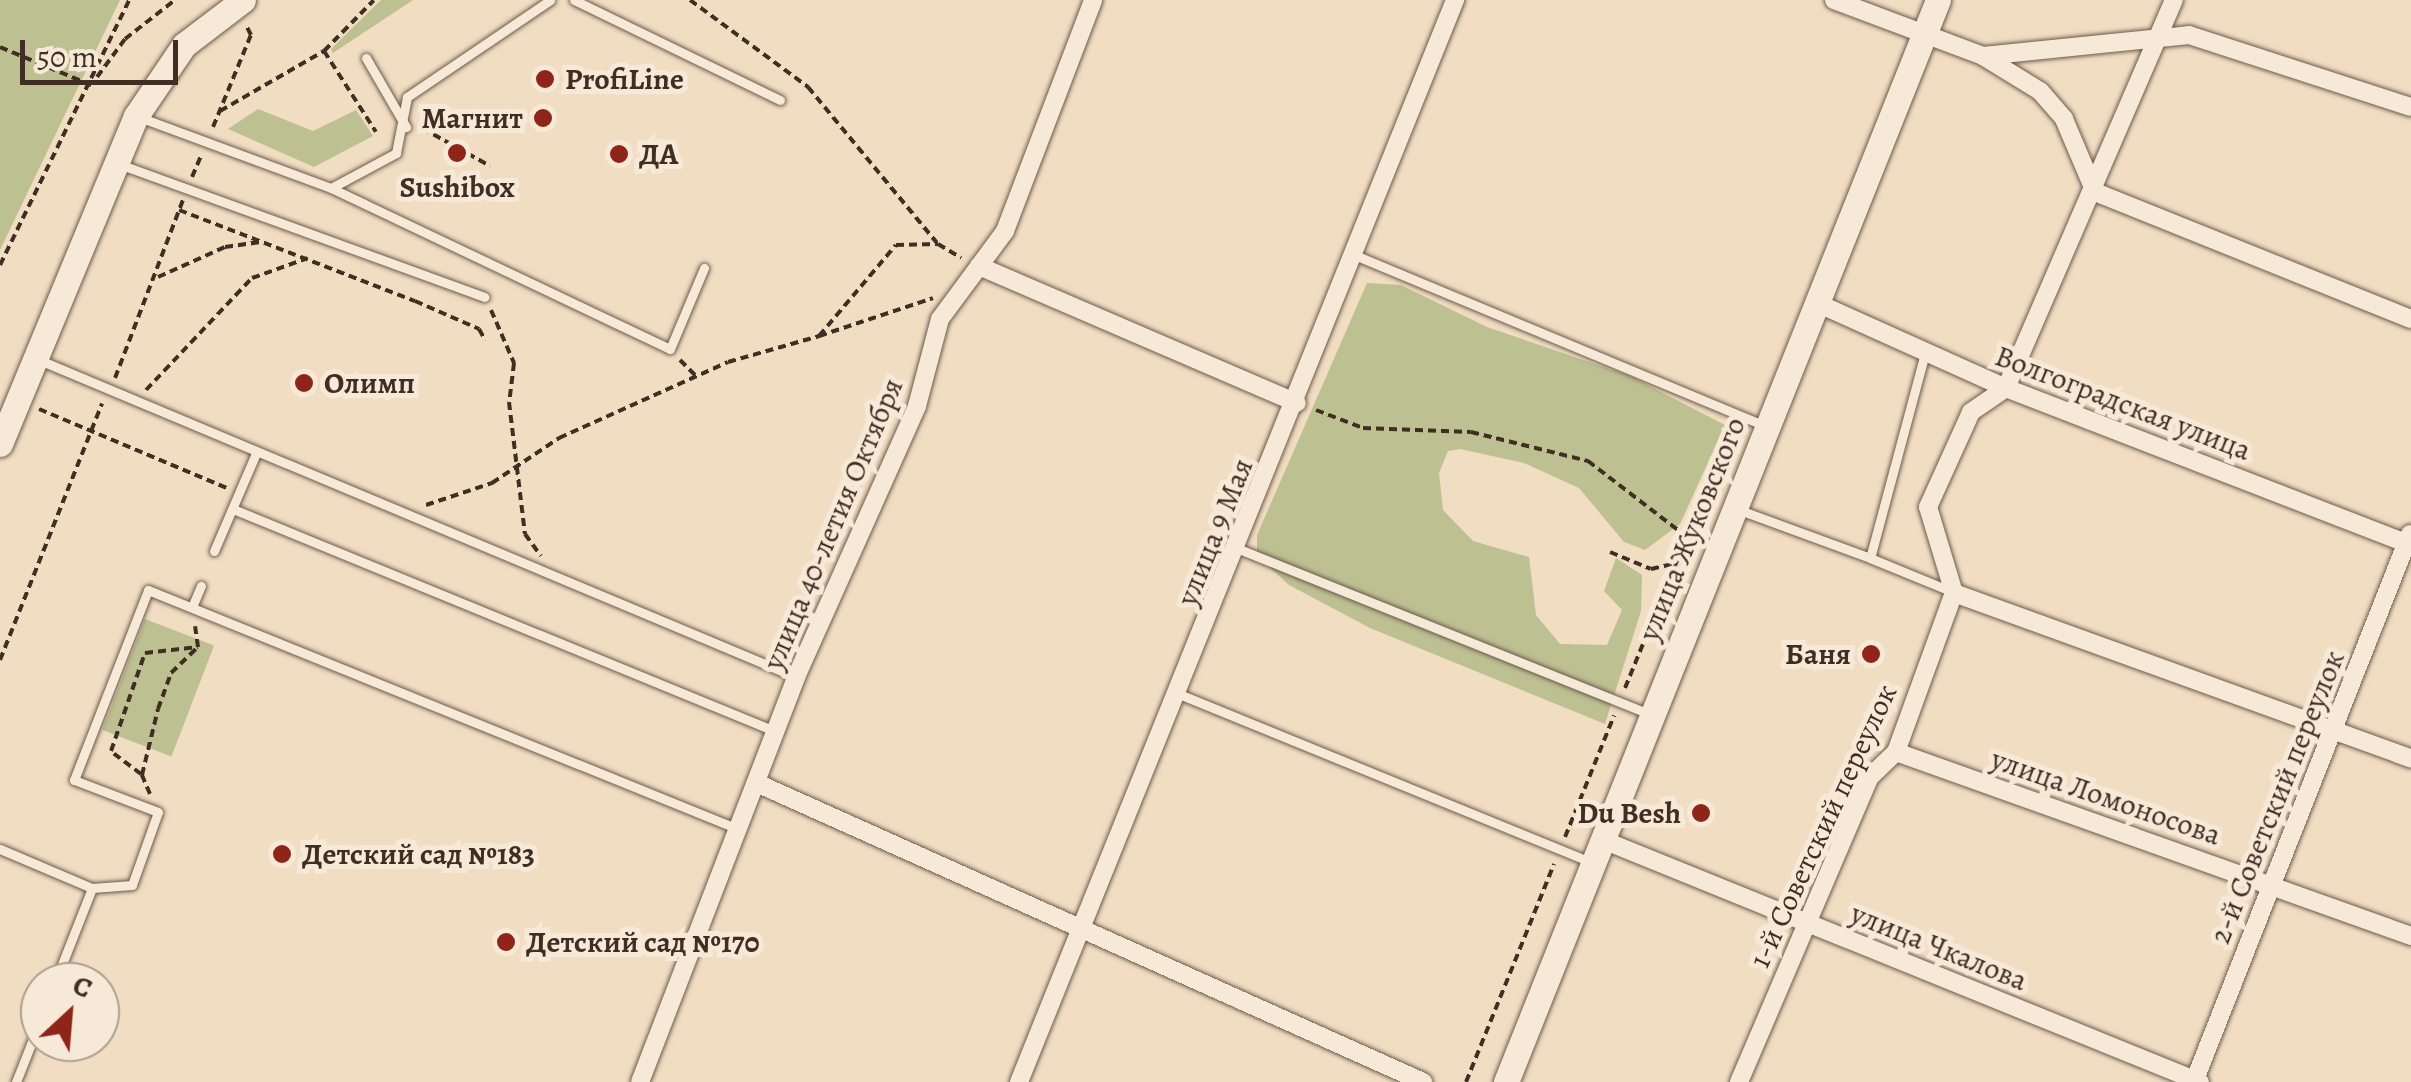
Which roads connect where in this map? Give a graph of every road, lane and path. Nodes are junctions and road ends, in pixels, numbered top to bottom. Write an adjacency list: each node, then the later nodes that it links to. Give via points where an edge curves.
1 (129, 0): 20 (path)
2 (175, 0): 20 (path, via 125,39)
3 (243, 0): 24 (street, via 184,44)
4 (374, 0): 17 (path)
5 (550, 0): 26 (lane, via 407,97)
6 (574, 0): 21 (lane)
7 (690, 0): 36 (path, via 808,88)
8 (1093, 0): 40 (street, via 1004,231)
9 (1455, 0): 37 (street, улица 9 Мая)
10 (1834, 0): 15 (street)
11 (1938, 0): 15 (street, улица Жуковского)
12 (2174, 0): 13 (street)
13 (2162, 33): 18 (street, via 2124,48); 22 (street); 33 (street)
14 (251, 35): 23 (path)
15 (1923, 38): 18 (street); 45 (street, улица Жуковского)
16 (0, 46): 20 (path)
17 (324, 51): 23 (path); 27 (path)
18 (1983, 56): 33 (street, via 2040,91 2064,119)
19 (366, 58): 26 (lane)
20 (91, 85): 39 (path)
21 (780, 100)
22 (2411, 108)
23 (220, 110): 28 (path)
24 (136, 116): 28 (lane); 29 (street)
25 (422, 128): 30 (path)
26 (408, 129): 31 (lane, via 396,153)
27 (376, 132)
28 (205, 146): 31 (lane); 32 (path)
29 (116, 163): 32 (lane); 51 (street)
30 (490, 166)
31 (331, 188): 49 (lane)
32 (186, 190): 34 (path); 44 (lane)
33 (2095, 192): 46 (street); 53 (street)
34 (179, 210): 35 (path); 42 (path)
35 (266, 241): 38 (path); 42 (path, via 225,247)
36 (938, 244): 40 (path); 47 (path, via 896,246)
37 (1357, 256): 56 (street, улица 9 Мая); 58 (lane)
38 (310, 258): 48 (path, via 479,329); 55 (path, via 252,278)
39 (0, 265)
40 (979, 266): 43 (street); 56 (street)
41 (704, 268): 49 (lane)
42 (158, 277): 54 (path)
43 (952, 291): 47 (path); 81 (street, улица 40-летия Октября, via 917,406)
44 (485, 297): 63 (path, via 514,363 509,402)
45 (1819, 304): 50 (street, Волгоградская улица); 59 (street, улица Жуковского)
46 (2411, 320)
47 (819, 336): 52 (path)
48 (485, 340)
49 (670, 349): 52 (path)
50 (1925, 353): 53 (street, Волгоградская улица); 73 (lane)
51 (34, 358): 54 (lane); 61 (street)
52 (696, 377): 63 (path, via 559,438)
53 (2006, 388): 69 (street, Волгоградская улица); 77 (street, via 1971,412 1928,506)
54 (110, 391): 55 (lane); 60 (path)
55 (140, 403): 62 (lane)
56 (1298, 403): 68 (path, via 1363,428 1471,432 1588,460); 70 (street, улица 9 Мая)
57 (39, 409): 60 (path)
58 (1737, 415): 59 (lane); 68 (path)
59 (1768, 428): 66 (street, улица Жуковского)
60 (87, 430): 64 (path); 80 (path)
61 (0, 444)
62 (256, 452): 64 (lane); 75 (lane)
63 (522, 468): 65 (path); 75 (path, via 525,534 542,550)
64 (241, 493): 67 (lane)
65 (421, 506)
66 (1736, 508): 73 (lane); 84 (street, улица Жуковского)
67 (233, 509): 71 (lane); 86 (lane)
68 (1686, 537): 74 (path)
69 (2410, 540): 85 (street, 2-й Советский переулок)
70 (1238, 549): 82 (street, улица 9 Мая); 83 (lane)
71 (214, 551)
72 (1610, 552): 74 (path, via 1651,569)
73 (1870, 558): 77 (lane)
74 (1677, 563): 83 (path)
75 (538, 571): 81 (lane)
76 (201, 586): 78 (lane)
77 (1954, 592): 85 (street); 87 (street, 1-й Советский переулок)
78 (192, 606): 79 (path); 91 (lane, via 148,590 74,780); 92 (lane)
79 (198, 647): 89 (path, via 171,673); 89 (path, via 145,652 111,751)
80 (0, 660)
81 (796, 677): 86 (street, улица 40-летия Октября)
82 (1180, 694): 94 (lane); 99 (street, улица 9 Мая)
83 (1620, 702): 84 (lane); 94 (path)
84 (1652, 716): 95 (street, улица Жуковского)
85 (2336, 724): 88 (street); 96 (street, 2-й Советский переулок)
86 (778, 732): 90 (street, улица 40-летия Октября)
87 (1896, 752): 96 (street, улица Ломоносова); 98 (street, 1-й Советский переулок, via 1870,777)
88 (2411, 758)
89 (142, 775): 91 (path)
90 (760, 785): 92 (street, улица 40-летия Октября); 99 (street)
91 (158, 812): 97 (lane, via 132,885)
92 (740, 830): 103 (street, улица 40-летия Октября)
93 (0, 849): 97 (lane)
94 (1560, 849): 95 (lane); 106 (path)
95 (1598, 852): 98 (street, улица Чкалова); 107 (street, улица Жуковского)
96 (2272, 884): 100 (street, улица Ломоносова); 102 (street, 2-й Советский переулок)
97 (92, 888): 101 (lane)
98 (1804, 922): 102 (street, улица Чкалова); 108 (street, 1-й Советский переулок)
99 (1076, 931): 104 (street, улица 9 Мая); 105 (street)
100 (2411, 936)
101 (63, 962)
102 (2196, 1081)
103 (640, 1082)
104 (1019, 1082)
105 (1423, 1082)
106 (1466, 1082)
107 (1506, 1082)
108 (1739, 1082)

